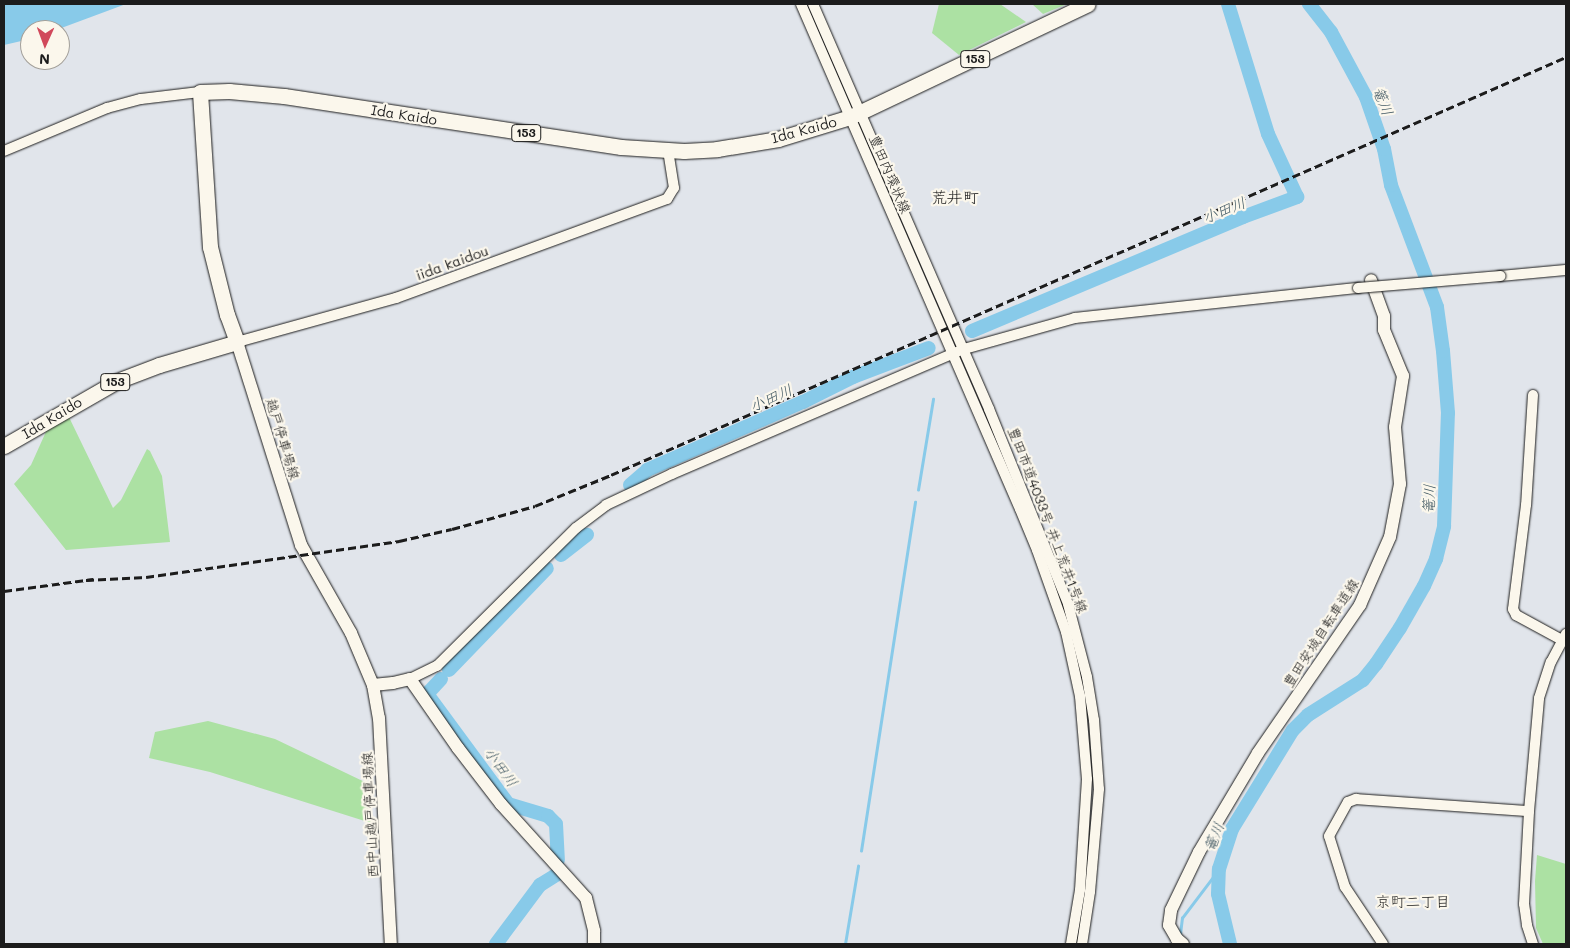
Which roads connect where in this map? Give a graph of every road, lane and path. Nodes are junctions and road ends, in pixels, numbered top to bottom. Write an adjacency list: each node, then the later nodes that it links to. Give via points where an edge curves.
1 (801, 4): 4 (street, 豊田内環状線)
2 (813, 4): 4 (street, 豊田内環状線)
3 (1088, 4): 6 (highway, Ida Kaido / 153)
4 (825, 47): 6 (street, 豊田内環状線)
5 (200, 92): 7 (highway, Ida Kaido / 153, via 284,96 579,141); 8 (street, via 141,99 107,108); 11 (highway, via 210,247)
6 (856, 115): 7 (highway, Ida Kaido / 153, via 806,132 746,145); 12 (street, 豊田内環状線); 13 (street, 豊田内環状線)
7 (668, 150): 11 (street, iida kaidou, via 674,184 667,199 396,298)
8 (4, 151)
9 (1566, 270): 12 (street, bridge, via 1306,292 1074,318)
10 (1371, 280): 25 (main road, 豊田安城自転車道線, via 1384,316 1384,330 1403,376 1395,427 1400,484 1390,537 1360,605 1258,753 1200,852 1171,910 1169,925)
11 (237, 342): 15 (highway, Ida Kaido / 153, via 159,364 117,381); 16 (main road, 越戸停車場線)
12 (964, 350): 13 (street); 24 (street, 豊田市道4033号 井上荒井1号線, via 1059,580 1087,678 1099,788)
13 (952, 355): 18 (street, via 606,505 569,534 437,666); 23 (street, 豊田市道4033号 井上荒井1号線, via 1037,550 1060,612 1077,676 1087,787 1080,890)
14 (1533, 395): 17 (street, via 1523,533 1513,609 1516,616)
15 (4, 446)
16 (300, 545): 19 (main road, 西中山越戸停車場線, via 357,645)
17 (1564, 637): 20 (street, via 1539,698)
18 (410, 679): 19 (main road); 22 (main road, via 501,804 586,898)
19 (373, 685): 21 (main road, 西中山越戸停車場線, via 381,745)
20 (1529, 811): 26 (street, via 1356,799 1348,802 1329,836 1345,887); 27 (street, via 1524,904)
21 (391, 944)
22 (594, 944)
23 (1071, 944)
24 (1082, 944)
25 (1183, 944)
26 (1383, 944)
27 (1533, 944)

